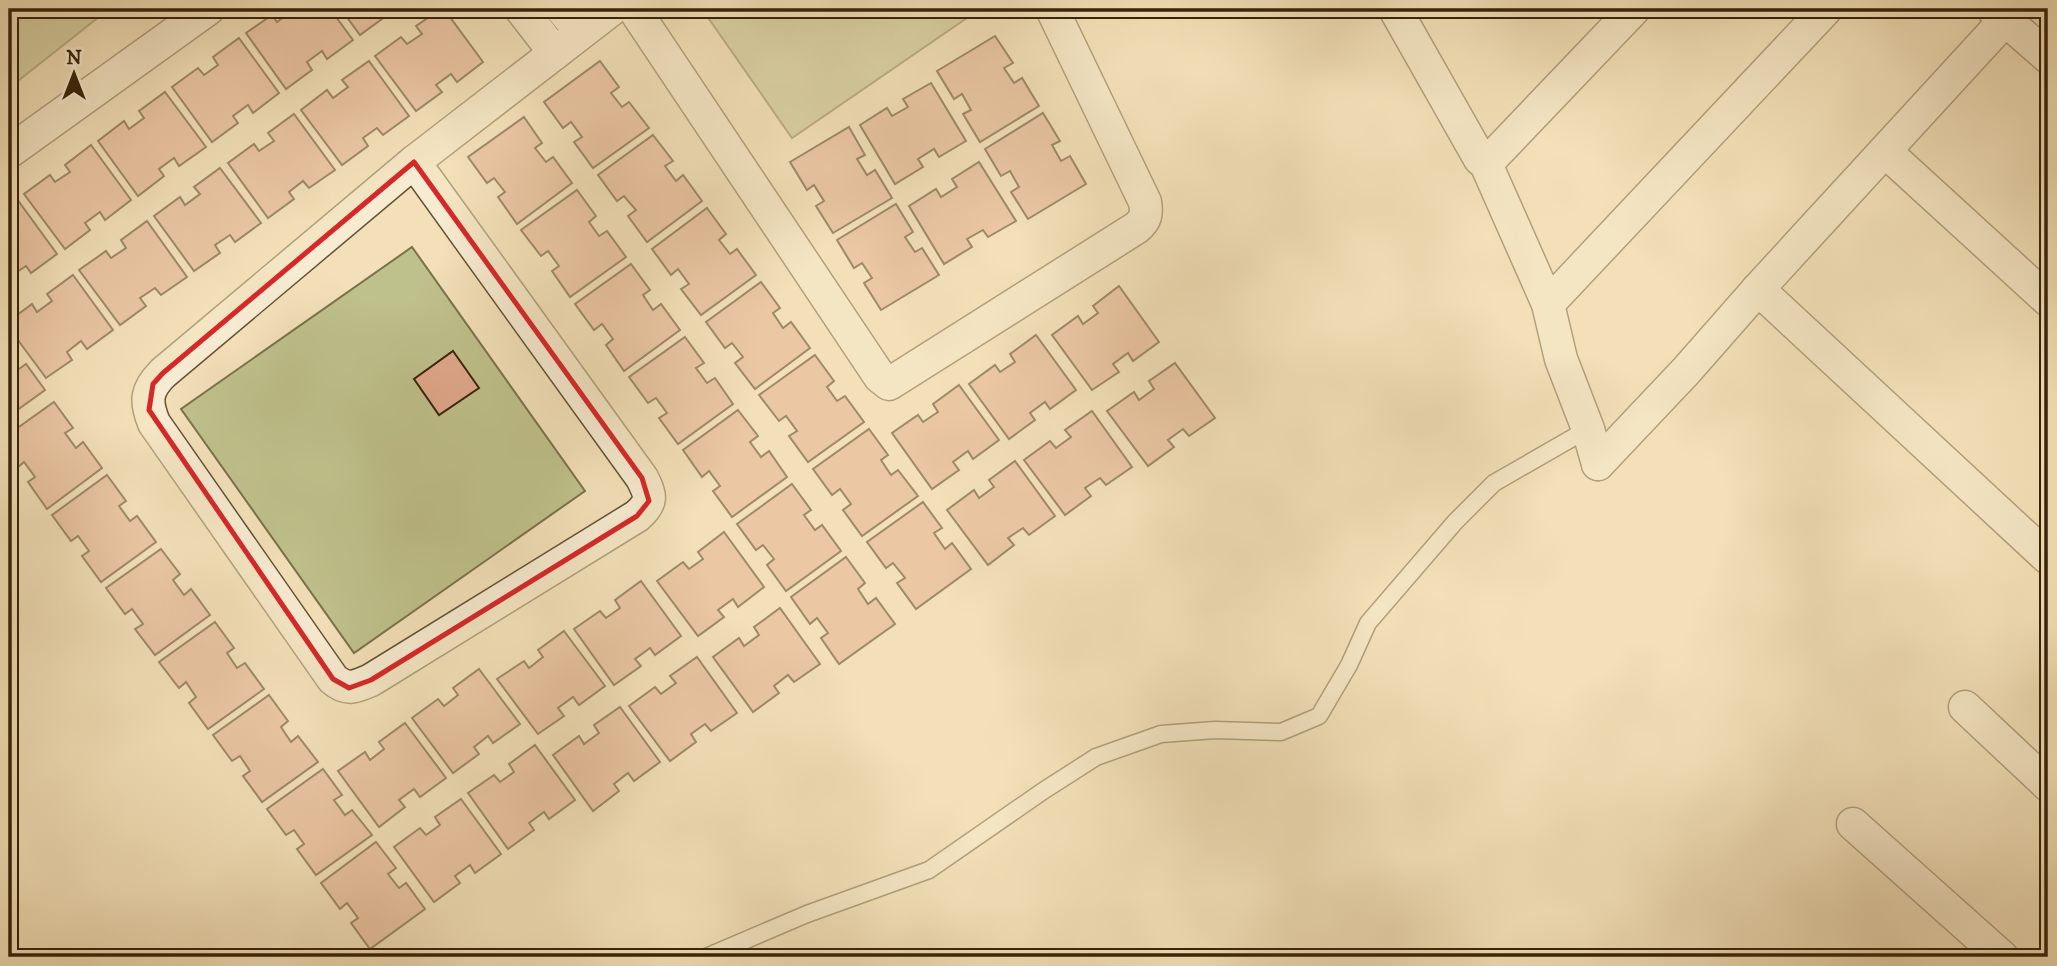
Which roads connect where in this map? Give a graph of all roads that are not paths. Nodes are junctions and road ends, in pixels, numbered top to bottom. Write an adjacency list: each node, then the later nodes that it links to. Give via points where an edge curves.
1 (208, 9): 14 (street)
2 (521, 9): 11 (street)
3 (612, 9): 10 (street)
4 (635, 9): 5 (street, via 880,377 889,383 1146,218 1145,202)
5 (1052, 9)
6 (1634, 9): 16 (street)
7 (1826, 9): 19 (street)
8 (1399, 10): 16 (street)
9 (1999, 15): 12 (street); 13 (street)
10 (571, 20): 11 (street)
11 (555, 53): 15 (street)
12 (2048, 57)
13 (1885, 151): 17 (street); 18 (street)
14 (9, 152)
15 (414, 162): 15 (street, via 163,373 148,397 154,424 333,679 349,688 371,680 637,516 649,501 642,478)
16 (1486, 164): 19 (street)
17 (1758, 289): 20 (street, via 1598,464); 21 (street)
18 (2048, 300)
19 (1548, 304): 20 (street, via 1561,359)
20 (1588, 429): 25 (lane, via 1494,483 1455,522 1368,623 1319,716 1281,732 1161,734 1096,757 929,870)
21 (2048, 558)
22 (1965, 707): 23 (street)
23 (2048, 785)
24 (1853, 824): 26 (street)
25 (706, 957)
26 (2002, 957)

